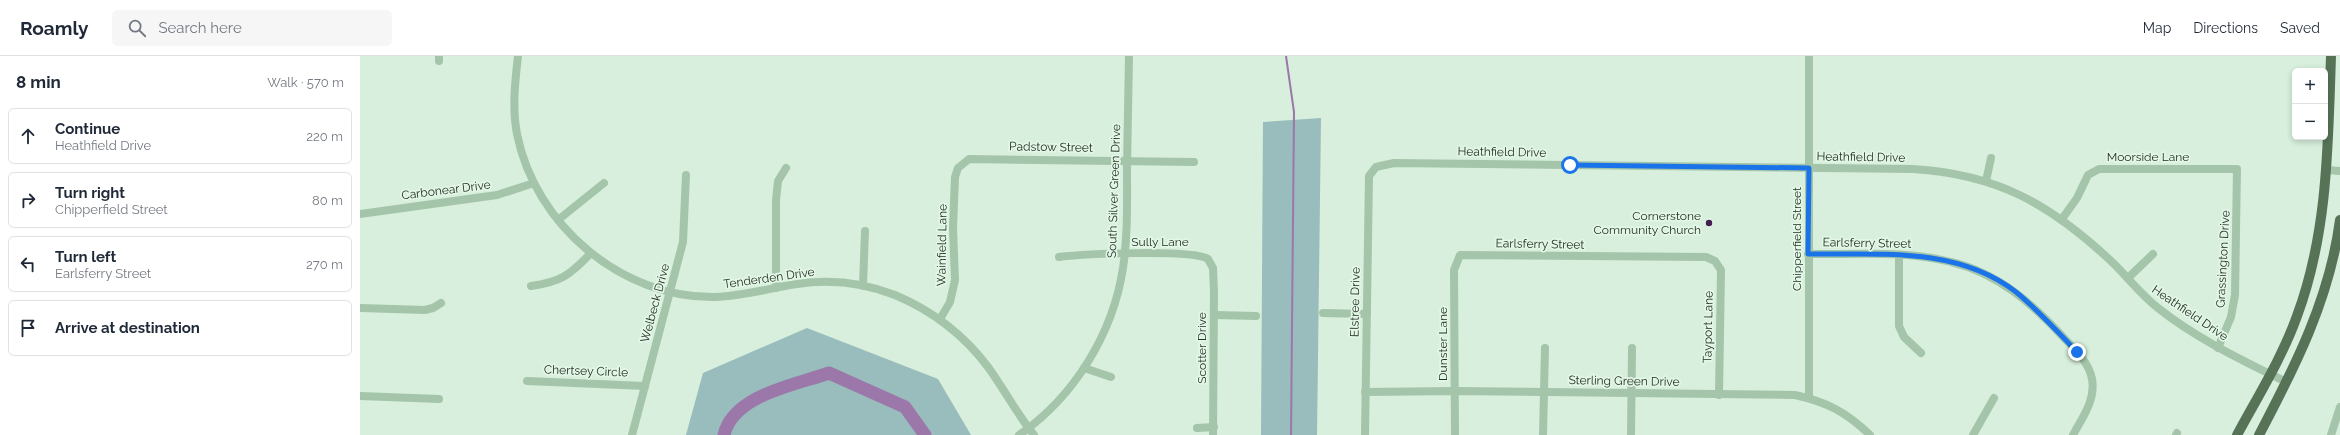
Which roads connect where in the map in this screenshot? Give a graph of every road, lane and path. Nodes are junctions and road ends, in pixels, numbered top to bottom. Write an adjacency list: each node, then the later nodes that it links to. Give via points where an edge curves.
1 (518, 56): 17 (street, Tenderden Drive, via 514,103 519,140)
2 (1129, 56): 6 (street, South Silver Green Drive)
3 (1810, 56): 10 (street, Chipperfield Street)
4 (2331, 56): 13 (main road)
5 (1991, 158): 16 (street)
6 (1128, 160): 7 (street, Padstow Street); 9 (street, Padstow Street, via 969,159); 25 (street, South Silver Green Drive)
7 (1194, 162)
8 (786, 168): 36 (street, via 778,181 776,200)
9 (958, 168): 44 (street, Wainfield Lane, via 955,177 953,228 955,280 950,302)
10 (1809, 168): 12 (street, Heathfield Drive, via 1394,163 1383,164); 16 (street, Heathfield Drive, via 1934,170); 26 (street, Chipperfield Street)
11 (2238, 169): 20 (street, Moorside Lane, via 2100,169 2088,175 2077,198); 47 (street, Grassington Drive, via 2235,296 2231,317)
12 (1372, 170): 41 (street, Elstree Drive, via 1369,176 1368,200)
13 (2328, 170): 14 (street); 50 (main road, via 2313,264 2297,316)
14 (2340, 171)
15 (686, 175): 37 (street, Welbeck Drive, via 683,242)
16 (1986, 181): 20 (street, Heathfield Drive, via 2025,197)
17 (534, 183): 19 (street, Carbonear Drive, via 497,196); 21 (street, Tenderden Drive)
18 (604, 183): 21 (street)
19 (360, 214)
20 (2062, 219): 33 (street, Heathfield Drive)
21 (558, 220): 24 (street, Tenderden Drive)
22 (2340, 220): 53 (main road, via 2318,310)
23 (865, 231): 35 (street)
24 (590, 254): 34 (street, via 563,279); 37 (street, Tenderden Drive, via 630,278)
25 (1125, 254): 30 (street, Sully Lane, via 1089,253); 32 (street, Sully Lane, via 1198,254); 49 (street, South Silver Green Drive, via 1110,319)
26 (1808, 254): 29 (street, Earlsferry Street); 61 (street, Chipperfield Street)
27 (2153, 254): 33 (street)
28 (1460, 255): 31 (street, Earlsferry Street, via 1706,257); 55 (street, Dunster Lane, via 1454,270)
29 (1899, 255): 48 (street, via 1899,326 1904,337); 76 (street, Earlsferry Street, via 1933,258 1981,272 2002,283 2029,303 2061,335 2083,360 2092,379 2090,404)
30 (1059, 257)
31 (1715, 260): 59 (street, Tayport Lane, via 1721,270)
32 (1210, 262): 42 (street, Scotter Drive, via 1213,268)
33 (2128, 278): 47 (street, Heathfield Drive, via 2142,296)
34 (530, 286)
35 (863, 286): 36 (street, Tenderden Drive, via 814,282); 44 (street, Tenderden Drive, via 906,300)
36 (776, 288): 37 (street, Tenderden Drive, via 745,295 715,297)
37 (670, 291): 54 (street, Welbeck Drive)
38 (441, 303): 39 (street, via 425,310)
39 (360, 308)
40 (1323, 313): 41 (street)
41 (1367, 314): 56 (street, Elstree Drive)
42 (1215, 315): 43 (street); 66 (street, Scotter Drive)
43 (1256, 316)
44 (940, 319): 67 (street, Tenderden Drive, via 980,358)
45 (1545, 348): 57 (street)
46 (1632, 348): 58 (street)
47 (2218, 348): 50 (street, Heathfield Drive)
48 (1921, 353)
49 (1084, 368): 51 (street); 67 (street, South Silver Green Drive)
50 (2271, 375): 53 (street, Heathfield Drive); 77 (main road)
51 (1110, 378)
52 (527, 381): 54 (street, Chertsey Circle)
53 (2286, 382): 78 (main road)
54 (645, 386): 68 (street, Welbeck Drive)
55 (1455, 391): 56 (street, Sterling Green Drive); 57 (street, Sterling Green Drive); 71 (street, Dunster Lane)
56 (1365, 392): 70 (street, Elstree Drive)
57 (1544, 393): 58 (street, Sterling Green Drive); 72 (street)
58 (1631, 393): 59 (street, Sterling Green Drive); 73 (street)
59 (1719, 395): 61 (street, Sterling Green Drive, via 1794,394)
60 (360, 396): 63 (street)
61 (1808, 398): 74 (street, Sterling Green Drive, via 1829,404 1847,414)
62 (1994, 398): 75 (street)
63 (439, 399)
64 (2340, 407): 79 (street)
65 (1197, 428): 66 (street)
66 (1213, 431)
67 (1031, 432): 69 (street, South Silver Green Drive)
68 (632, 435)
69 (1019, 435)
70 (1365, 435)
71 (1455, 435)
72 (1543, 435)
73 (1631, 435)
74 (1870, 435)
75 (1974, 435)
76 (2073, 435)
77 (2237, 435)
78 (2259, 435)
79 (2331, 435)

